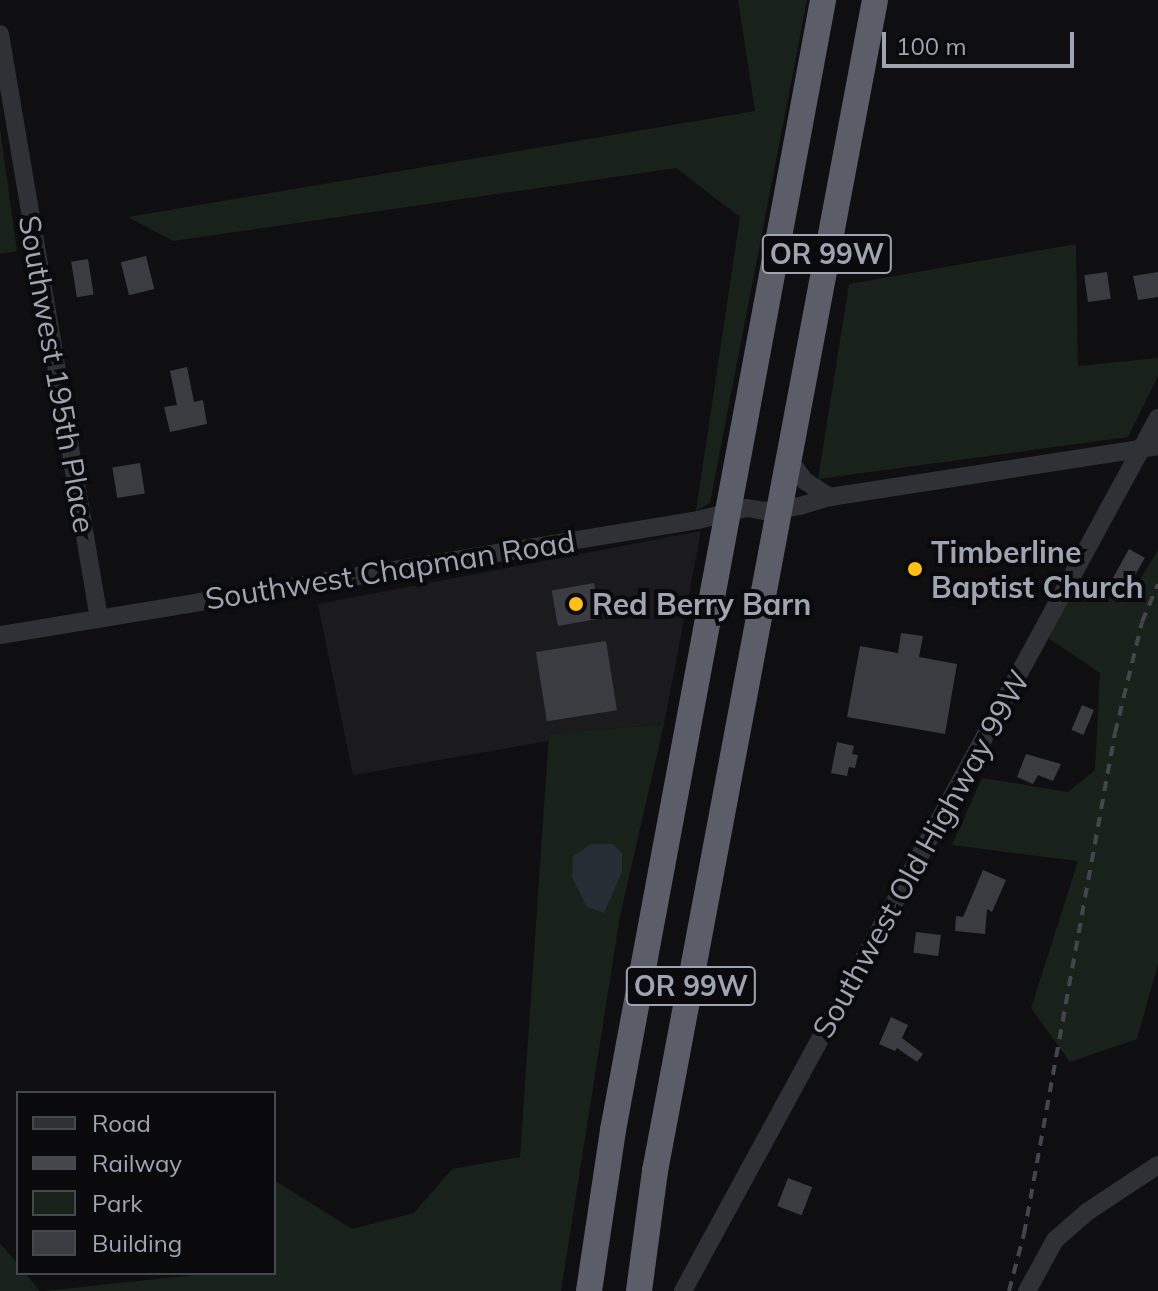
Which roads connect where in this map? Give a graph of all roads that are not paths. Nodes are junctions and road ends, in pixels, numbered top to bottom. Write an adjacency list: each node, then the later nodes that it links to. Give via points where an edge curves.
1 (823, 0): 9 (highway, OR 99W)
2 (875, 0): 6 (highway, OR 99W)
3 (0, 34): 10 (street, Southwest 195th Place)
4 (1158, 418): 5 (street, Southwest Old Highway 99W)
5 (1150, 448): 7 (street, Southwest Chapman Road); 15 (street, Southwest Old Highway 99W)
6 (789, 460): 7 (street, via 805,481); 8 (highway, OR 99W)
7 (830, 497): 8 (street, Southwest Chapman Road)
8 (780, 509): 9 (street, Southwest Chapman Road); 14 (highway, OR 99W, via 655,1171)
9 (728, 513): 10 (street, Southwest Chapman Road); 13 (highway, OR 99W, via 611,1145)
10 (99, 619): 11 (street, Southwest Chapman Road)
11 (0, 635)
12 (1158, 1165): 16 (street, via 1055,1240)
13 (589, 1291)
14 (639, 1291)
15 (683, 1291)
16 (1027, 1291)

